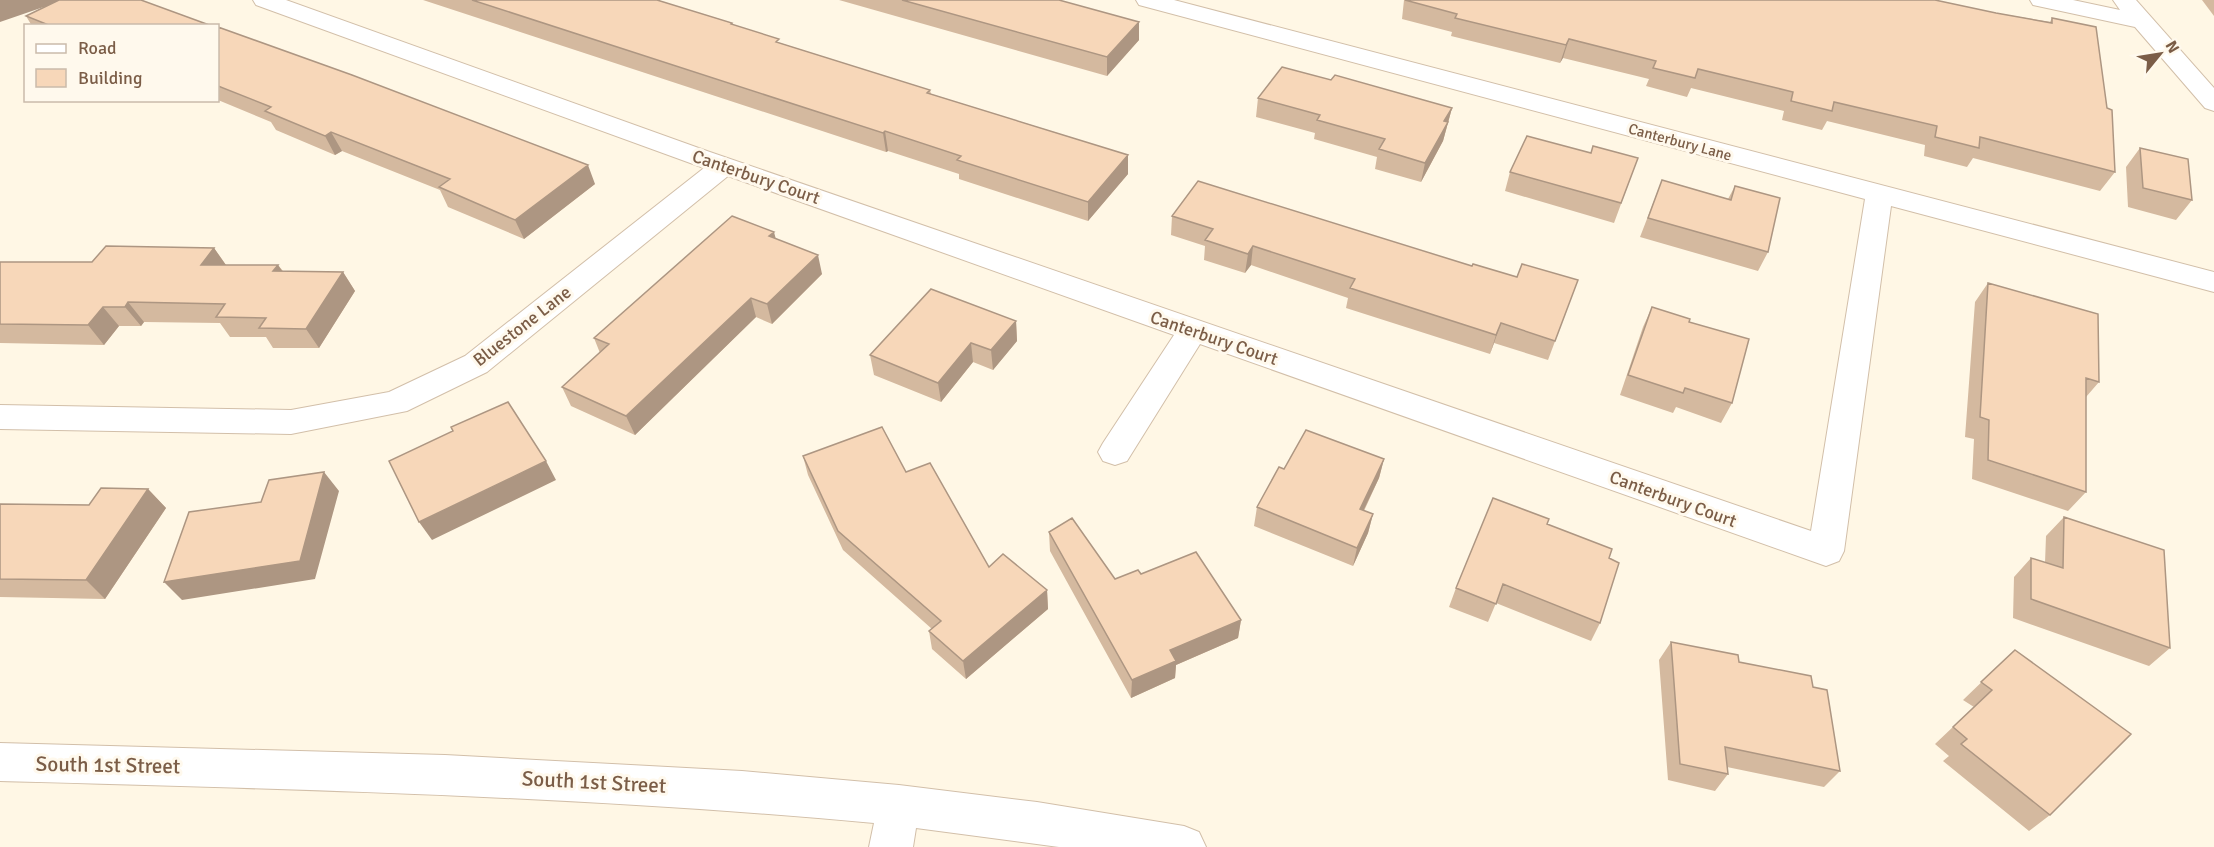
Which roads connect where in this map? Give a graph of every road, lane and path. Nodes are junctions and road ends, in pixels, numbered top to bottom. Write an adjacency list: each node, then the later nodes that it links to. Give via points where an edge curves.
1 (264, 0): 7 (street, Canterbury Court)
2 (1147, 0): 8 (street, Canterbury Lane)
3 (2041, 0): 5 (street)
4 (2124, 0): 5 (street)
5 (2140, 21): 6 (street)
6 (2214, 104)
7 (724, 166): 10 (street, Canterbury Court); 11 (street, Bluestone Lane, via 476,364 396,403 291,422)
8 (1880, 195): 9 (street, Canterbury Lane); 10 (street, Canterbury Court, via 1826,551)
9 (2214, 282)
10 (1193, 330): 12 (street)
11 (0, 417)
12 (1115, 452)
13 (0, 762): 14 (street, South 1st Street, via 421,773 661,786)
14 (899, 805): 15 (street); 16 (street, South 1st Street)
15 (891, 847)
16 (1184, 847)

